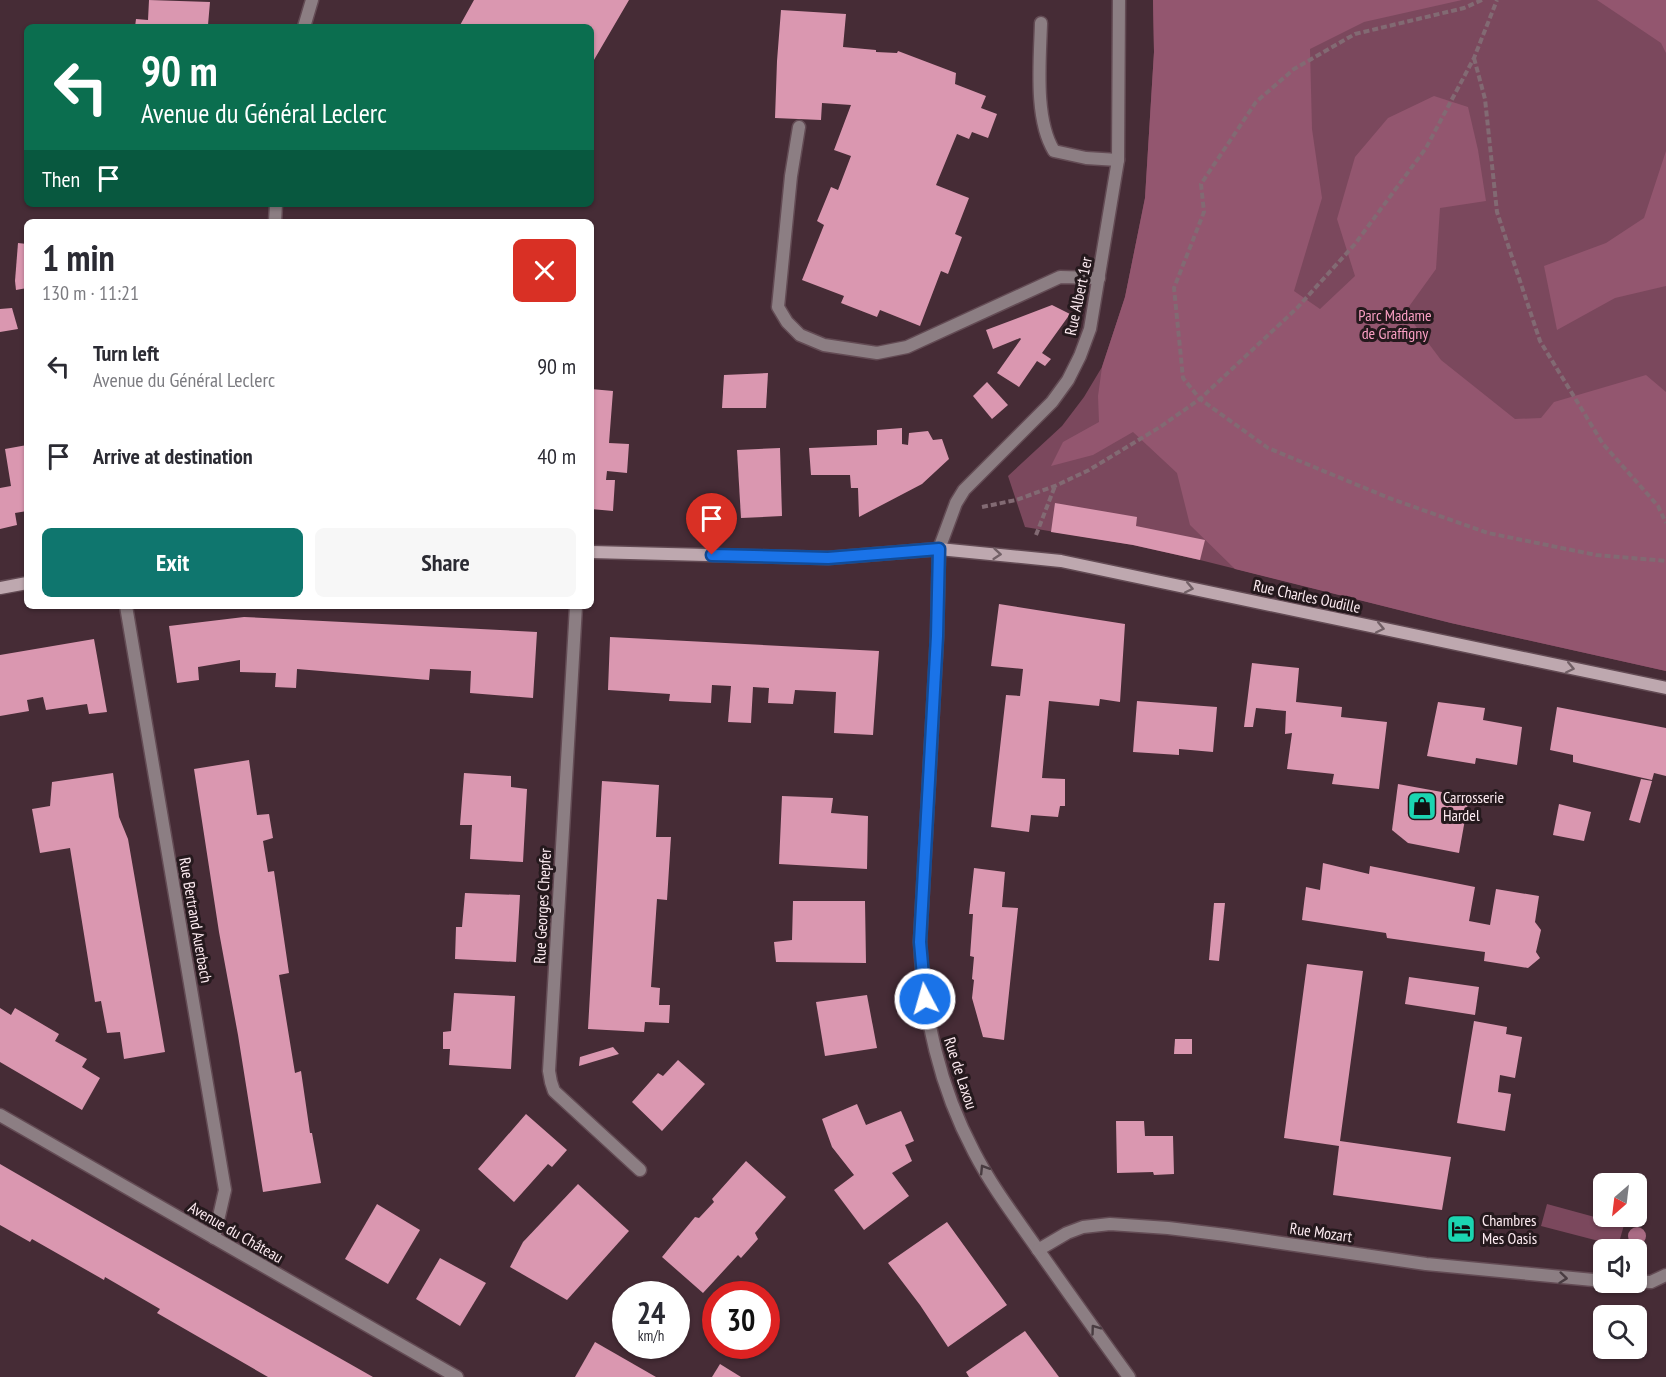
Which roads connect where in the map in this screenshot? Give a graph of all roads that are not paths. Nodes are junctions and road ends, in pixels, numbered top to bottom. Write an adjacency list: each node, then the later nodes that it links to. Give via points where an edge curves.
1 (312, 0): 4 (street)
2 (1119, 0): 6 (street, Rue Albert 1er)
3 (1041, 22): 6 (street, via 1040,105 1048,141 1054,151)
4 (305, 24)
5 (799, 127): 7 (street, via 777,307 800,335 824,345 877,353 907,347 1060,277)
6 (1118, 160): 7 (street, Rue Albert 1er)
7 (1099, 279): 8 (street, Rue Albert 1er, via 1090,329 1068,380 1052,402 964,490)
8 (939, 549): 9 (street, Rue Charles Oudille, via 828,558); 14 (street, Rue Charles Oudille, one-way to 14, via 1061,561); 18 (street, Rue de Laxou, one-way to 8, via 974,1153 958,1118 936,1054 922,982 920,942)
9 (594, 552)
10 (24, 584): 11 (street)
11 (0, 588)
12 (127, 609): 17 (street, Rue Bertrand Auerbach, via 225,1191)
13 (576, 609): 16 (street, Rue Georges Chepfer, via 549,1071 554,1092)
14 (1666, 688)
15 (0, 1115): 17 (street, Avenue du Château)
16 (640, 1170)
17 (214, 1238): 22 (street, Avenue du Château)
18 (1038, 1250): 20 (street, Rue Mozart, one-way to 20, via 1083,1227 1110,1224 1226,1234 1426,1264); 23 (street, Rue de Laxou, one-way to 18)
19 (1666, 1275): 21 (street)
20 (1593, 1280)
21 (1647, 1282)
22 (457, 1377)
23 (1129, 1377)

